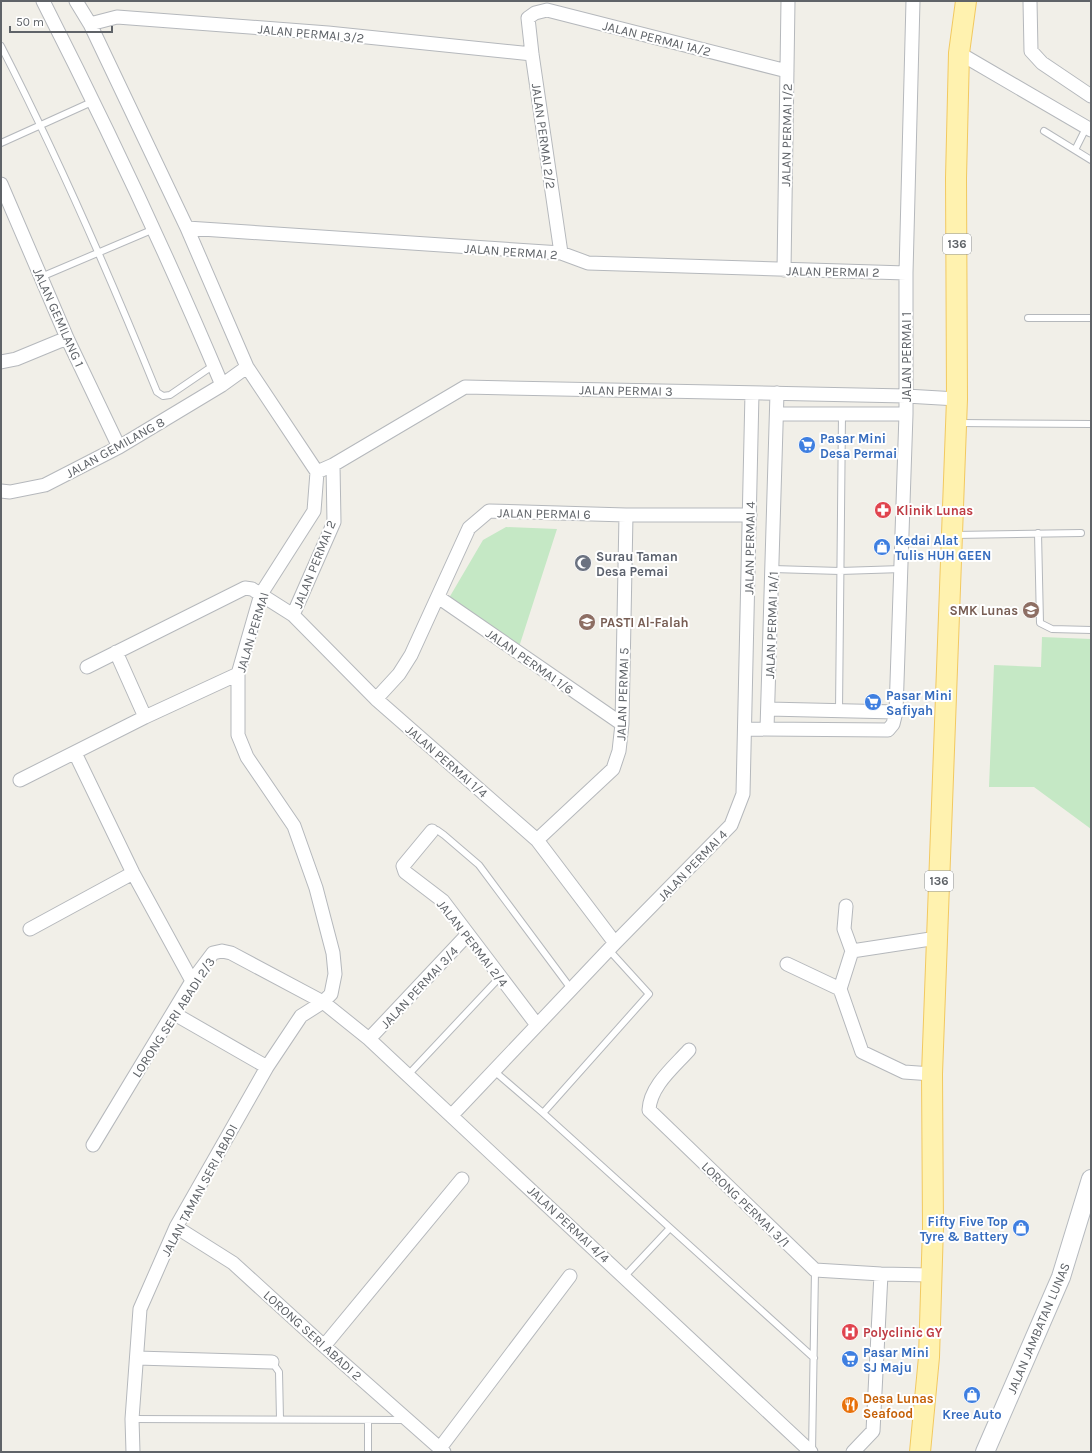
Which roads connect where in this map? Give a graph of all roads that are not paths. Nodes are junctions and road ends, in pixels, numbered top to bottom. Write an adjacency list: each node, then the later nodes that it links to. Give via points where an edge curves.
1 (43, 1): 15 (street)
2 (76, 1): 9 (street)
3 (788, 1): 13 (street, JALAN PERMAI 1/2)
4 (913, 1): 28 (street, JALAN PERMAI 1)
5 (955, 1): 11 (main road, 136)
6 (966, 1): 11 (main road, 136)
7 (1030, 1): 14 (street, via 1031,51 1042,63)
8 (528, 18): 12 (street, JALAN PERMAI 2/2); 13 (street, JALAN PERMAI 1A/2, via 534,12 546,10)
9 (90, 24): 12 (street, JALAN PERMAI 3/2, via 117,18 328,33); 23 (street)
10 (1, 46): 16 (lane)
11 (959, 53): 17 (street); 40 (main road, 136, via 956,178)
12 (532, 54): 26 (street, JALAN PERMAI 2/2)
13 (787, 71): 27 (street, JALAN PERMAI 1/2)
14 (1091, 96)
15 (94, 101): 16 (lane); 24 (street)
16 (41, 125): 19 (lane); 25 (lane)
17 (1089, 129): 20 (lane)
18 (1044, 131): 20 (lane)
19 (1, 143)
20 (1075, 150): 21 (lane)
21 (1091, 160)
22 (1, 184): 29 (street, JALAN GEMILANG 1)
23 (186, 228): 26 (street, JALAN PERMAI 2); 35 (street)
24 (154, 229): 25 (lane); 34 (street)
25 (99, 252): 29 (lane); 34 (lane, via 157,392 164,396 170,395)
26 (561, 254): 27 (street, JALAN PERMAI 2, via 588,263)
27 (784, 270): 28 (street, JALAN PERMAI 2)
28 (906, 273): 39 (street, JALAN PERMAI 1)
29 (41, 277): 32 (street, JALAN GEMILANG 1)
30 (1028, 318): 31 (lane)
31 (1091, 318)
32 (67, 338): 33 (street, via 16,359); 46 (street, JALAN GEMILANG 1)
33 (1, 362)
34 (214, 365): 36 (street)
35 (247, 367): 36 (street, JALAN GEMILANG 8); 48 (street)
36 (222, 385): 46 (street, JALAN GEMILANG 8)
37 (752, 393): 38 (street, JALAN PERMAI 3); 47 (street, JALAN PERMAI 3, via 465,387); 51 (street, JALAN PERMAI 4)
38 (777, 393): 39 (street, JALAN PERMAI 3); 41 (street, JALAN PERMAI 1A/1)
39 (906, 396): 40 (street, JALAN PERMAI 3); 43 (street, JALAN PERMAI 1)
40 (957, 399): 44 (main road, 136)
41 (777, 414): 42 (street); 55 (street, JALAN PERMAI 1A/1)
42 (842, 414): 43 (street); 57 (lane)
43 (906, 414): 56 (street, JALAN PERMAI 1)
44 (956, 423): 45 (lane); 54 (main road, 136)
45 (1091, 424)
46 (120, 447): 49 (street, JALAN GEMILANG 8, via 45,485 10,492)
47 (333, 465): 48 (street, JALAN PERMAI 3); 60 (street, JALAN PERMAI 2, via 334,522)
48 (317, 472): 58 (street, JALAN PERMAI, via 314,511)
49 (1, 491)
50 (626, 515): 51 (street, JALAN PERMAI 6); 59 (street, JALAN PERMAI 6, via 489,511 469,528); 70 (street, JALAN PERMAI 5)
51 (750, 515): 71 (street, JALAN PERMAI 4)
52 (1038, 533): 53 (lane); 54 (lane); 61 (lane, via 1040,623 1052,629)
53 (1081, 533)
54 (952, 535): 81 (main road, 136)
55 (773, 569): 57 (lane); 66 (street, JALAN PERMAI 1A/1)
56 (902, 570): 57 (lane); 68 (street, JALAN PERMAI 1)
57 (840, 571): 67 (lane)
58 (261, 594): 60 (street, JALAN PERMAI 1/4); 62 (street, JALAN PERMAI 1/4, via 245,588); 64 (street, JALAN PERMAI)
59 (438, 597): 65 (street, JALAN PERMAI 6, via 411,655 399,674); 70 (street, JALAN PERMAI 1/6)
60 (293, 615): 65 (street, JALAN PERMAI 1/4)
61 (1091, 630)
62 (116, 652): 63 (street, JALAN PERMAI 1/4); 69 (street)
63 (87, 667)
64 (238, 674): 69 (street); 89 (street, JALAN PERMAI, via 238,735 247,757 294,826 316,888 333,953 335,974 331,994)
65 (376, 699): 76 (street, JALAN PERMAI 1/4)
66 (768, 709): 67 (street); 72 (street, JALAN PERMAI 1A/1)
67 (839, 711): 68 (street)
68 (896, 712): 72 (street, via 893,724 888,730)
69 (145, 717): 73 (street)
70 (622, 724): 76 (street, JALAN PERMAI 5, via 619,751 613,770)
71 (745, 729): 72 (street); 82 (street, JALAN PERMAI 4, via 743,794 731,825)
72 (767, 729)
73 (75, 754): 74 (street); 77 (street)
74 (20, 780)
75 (432, 830): 80 (street, JALAN PERMAI 2/4, via 403,866 405,872 443,901); 88 (lane, via 444,835 479,865)
76 (538, 840): 82 (street, JALAN PERMAI 1/4)
77 (133, 873): 79 (street); 86 (street)
78 (846, 906): 83 (street, via 844,929)
79 (30, 929)
80 (468, 934): 85 (street, JALAN PERMAI 2/4); 92 (street, JALAN PERMAI 3/4)
81 (936, 938): 83 (street); 96 (main road, 136)
82 (612, 947): 88 (street, JALAN PERMAI 4); 98 (lane, via 649,994)
83 (852, 951): 87 (street)
84 (787, 964): 87 (street)
85 (500, 977): 91 (street, JALAN PERMAI 2/4); 97 (lane)
86 (192, 981): 89 (street, LORONG SERI ABADI 2/3, via 213,953 222,951 231,953); 90 (street, LORONG SERI ABADI 2/3)
87 (840, 989): 96 (street, via 862,1052 904,1072)
88 (572, 990): 91 (street, JALAN PERMAI 4)
89 (323, 1002): 92 (street, JALAN PERMAI 4/4); 94 (street, JALAN TAMAN SERI ABADI, via 301,1016)
90 (173, 1013): 94 (street); 100 (street, LORONG SERI ABADI 2/3)
91 (537, 1025): 95 (street, JALAN PERMAI 4)
92 (369, 1039): 97 (street, JALAN PERMAI 4/4)
93 (689, 1050): 105 (street, LORONG PERMAI 3/1, via 654,1090 649,1099 648,1110)
94 (267, 1067): 103 (street, JALAN TAMAN SERI ABADI)
95 (494, 1070): 98 (lane); 99 (street, JALAN PERMAI 4)
96 (932, 1074): 107 (main road, 136, via 933,1227)
97 (408, 1076): 99 (street, JALAN PERMAI 4/4)
98 (543, 1112): 104 (lane)
99 (452, 1115): 109 (street, JALAN PERMAI 4/4)
100 (93, 1145)
101 (462, 1179): 110 (street)
102 (1091, 1179): 124 (main road, JALAN JAMBATAN LUNAS, via 1061,1277)
103 (176, 1227): 110 (street, LORONG SERI ABADI 2, via 233,1262); 111 (street, JALAN TAMAN SERI ABADI, via 140,1309)
104 (670, 1228): 109 (lane); 112 (lane)
105 (815, 1270): 106 (street); 112 (lane)
106 (881, 1274): 107 (street); 122 (street, via 873,1430)
107 (930, 1275): 123 (main road, 136, via 929,1357)
108 (570, 1276): 118 (street)
109 (625, 1276): 121 (street, JALAN PERMAI 4/4)
110 (324, 1346): 116 (street, LORONG SERI ABADI 2)
111 (137, 1358): 113 (street); 114 (street, JALAN TAMAN SERI ABADI)
112 (814, 1358): 121 (lane)
113 (272, 1362): 115 (lane, via 279,1372)
114 (132, 1419): 115 (lane); 119 (street, JALAN TAMAN SERI ABADI)
115 (280, 1420): 117 (lane)
116 (408, 1420): 117 (lane); 118 (street, LORONG SERI ABADI 2)
117 (368, 1421): 120 (lane)
118 (442, 1450)
119 (133, 1452)
120 (368, 1452)
121 (812, 1452)
122 (853, 1452)
123 (920, 1452)
124 (985, 1452)

